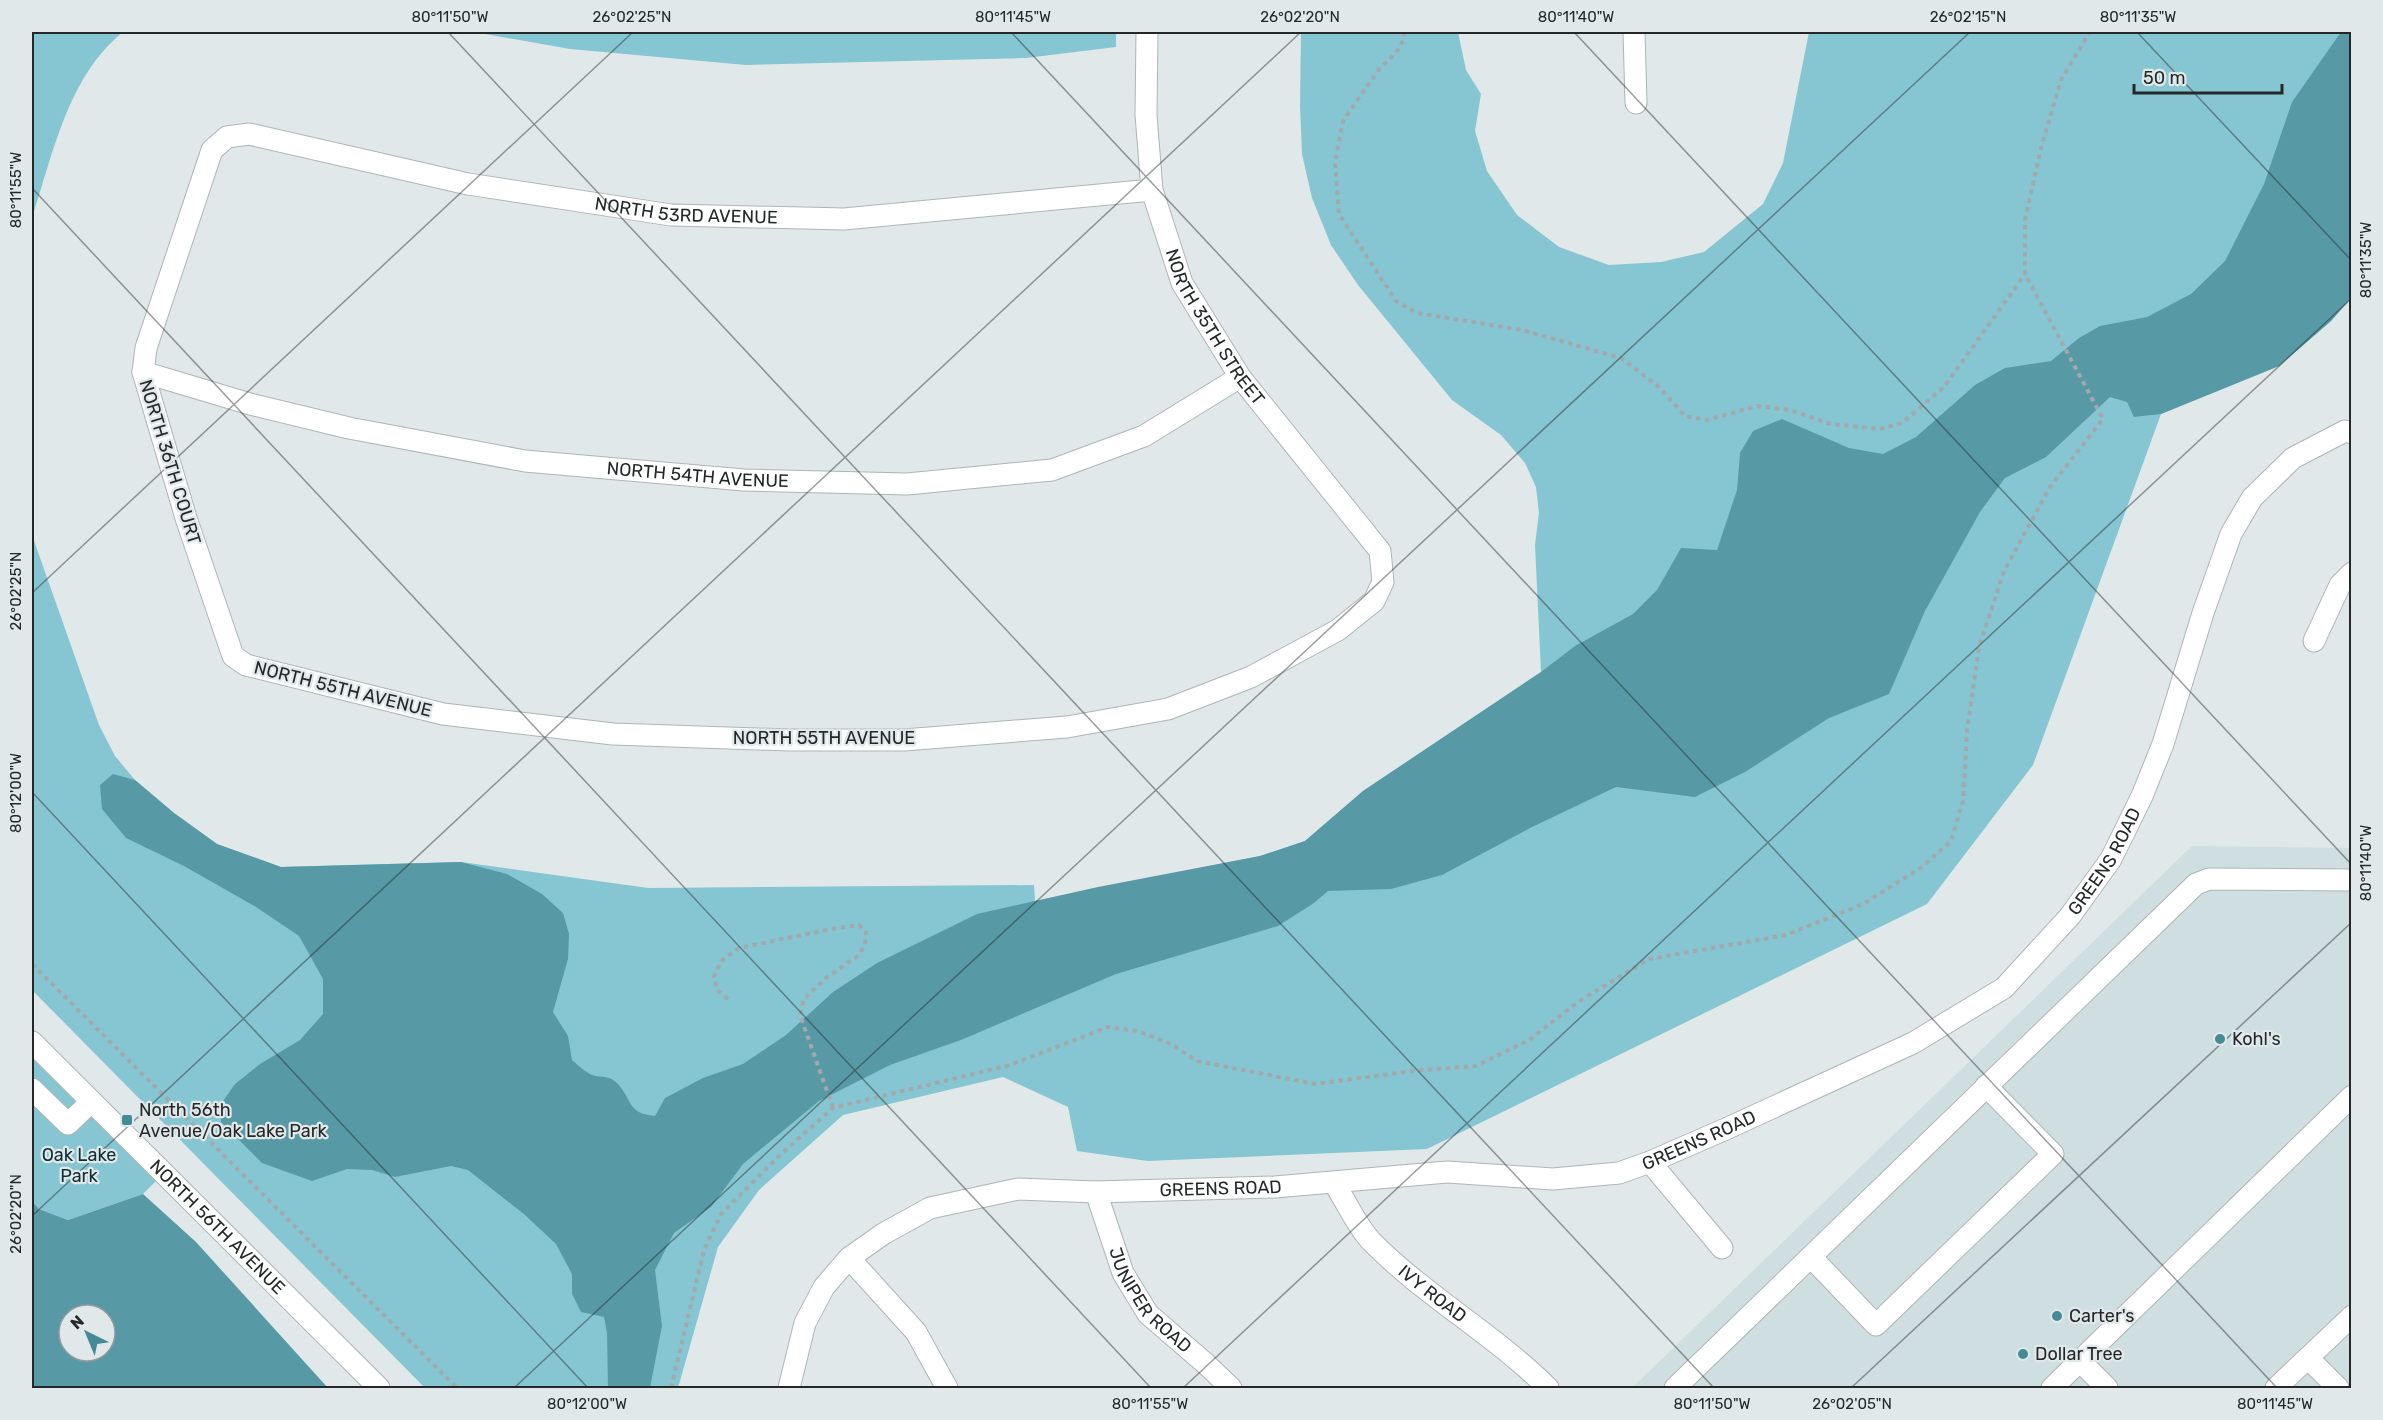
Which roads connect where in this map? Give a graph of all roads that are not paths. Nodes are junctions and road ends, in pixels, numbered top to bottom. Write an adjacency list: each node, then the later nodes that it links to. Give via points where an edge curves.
1 (1147, 32): 5 (street, NORTH 35TH STREET, via 1146,115)
2 (1634, 32): 3 (street)
3 (1636, 103)
4 (228, 137): 5 (street, NORTH 53RD AVENUE, via 249,134 468,184 671,215 844,219); 6 (street, NORTH 36TH COURT, via 212,150 146,348)
5 (1152, 190): 7 (street, NORTH 35TH STREET, via 1182,283)
6 (143, 372): 7 (street, NORTH 54TH AVENUE, via 349,428 525,461 744,480 907,484 1052,470 1144,436); 12 (street, NORTH 36TH COURT, via 186,518)
7 (1240, 377): 10 (street, NORTH 35TH STREET, via 1380,551)
8 (2352, 433): 19 (street, GREENS ROAD, via 2345,431 2293,458 2252,498 2231,534 2163,744 2111,859 2070,915 2004,988 1912,1043)
9 (2352, 573): 11 (street, via 2340,585)
10 (1383, 582): 12 (street, NORTH 55TH AVENUE, via 1374,601 1338,630 1251,677 1168,709 1066,727 904,740 613,734 442,714 246,665)
11 (2314, 641)
12 (233, 656)
13 (2352, 880): 15 (street, via 2209,879 2196,884)
14 (32, 1042): 18 (street, NORTH 56TH AVENUE)
15 (1986, 1086): 23 (street); 23 (street, via 2053,1154 1876,1325)
16 (32, 1089): 18 (street, via 68,1124)
17 (2352, 1096): 27 (street)
18 (91, 1102): 28 (street, NORTH 56TH AVENUE)
19 (1650, 1162): 20 (street, GREENS ROAD, via 1619,1173 1553,1179 1447,1172); 22 (street)
20 (1334, 1183): 21 (street, GREENS ROAD); 32 (street, IVY ROAD, via 1370,1239 1528,1368)
21 (1096, 1192): 24 (street, GREENS ROAD, via 1018,1189 930,1208); 31 (street, JUNIPER ROAD, via 1123,1273 1148,1314)
22 (1722, 1248)
23 (1810, 1257): 33 (street)
24 (849, 1258): 29 (street, GREENS ROAD, via 824,1287 805,1323); 30 (street, via 916,1332)
25 (2352, 1316): 26 (street)
26 (2308, 1358): 36 (street); 37 (street)
27 (2080, 1361): 34 (street); 35 (street)
28 (379, 1389)
29 (789, 1389)
30 (947, 1389)
31 (1231, 1389)
32 (1548, 1389)
33 (1675, 1389)
34 (2052, 1389)
35 (2107, 1389)
36 (2276, 1389)
37 (2338, 1389)

